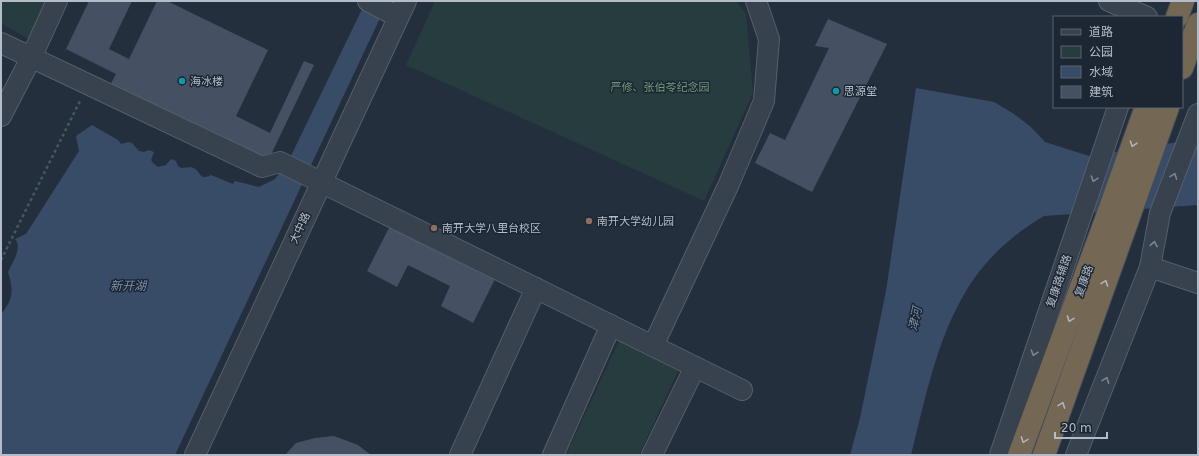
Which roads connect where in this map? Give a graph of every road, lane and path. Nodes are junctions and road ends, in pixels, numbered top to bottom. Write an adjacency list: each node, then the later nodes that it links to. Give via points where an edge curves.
1 (57, 1): 13 (street)
2 (368, 1): 7 (street)
3 (756, 1): 27 (street, via 769,38 764,101 728,186)
4 (1110, 1): 8 (street)
5 (1155, 1): 9 (street)
6 (1183, 1): 10 (highway)
7 (397, 10): 21 (street, 大中路)
8 (1146, 16)
9 (1148, 16)
10 (1177, 16)
11 (1198, 24): 14 (highway)
12 (1, 43): 13 (street)
13 (31, 58): 15 (street); 19 (street)
14 (1183, 65)
15 (88, 85): 21 (street, via 262,167 280,162); 22 (path)
16 (1118, 108): 34 (street, 复康路辅路, one-way to 34)
17 (1146, 108): 35 (highway, 复康路, one-way to 35)
18 (1168, 108): 36 (highway, 复康路, one-way to 18)
19 (1, 116)
20 (1195, 122): 23 (street, one-way to 20, via 1160,213)
21 (316, 180): 25 (street); 30 (street, 大中路)
22 (1, 260)
23 (1150, 266): 24 (street); 37 (street, one-way to 23)
24 (1198, 283)
25 (536, 288): 26 (street); 31 (street)
26 (611, 325): 27 (street); 32 (street)
27 (653, 346): 28 (street)
28 (695, 367): 29 (street); 33 (street)
29 (742, 390)
30 (195, 455)
31 (460, 455)
32 (553, 455)
33 (652, 455)
34 (1000, 455)
35 (1019, 455)
36 (1044, 455)
37 (1076, 455)

